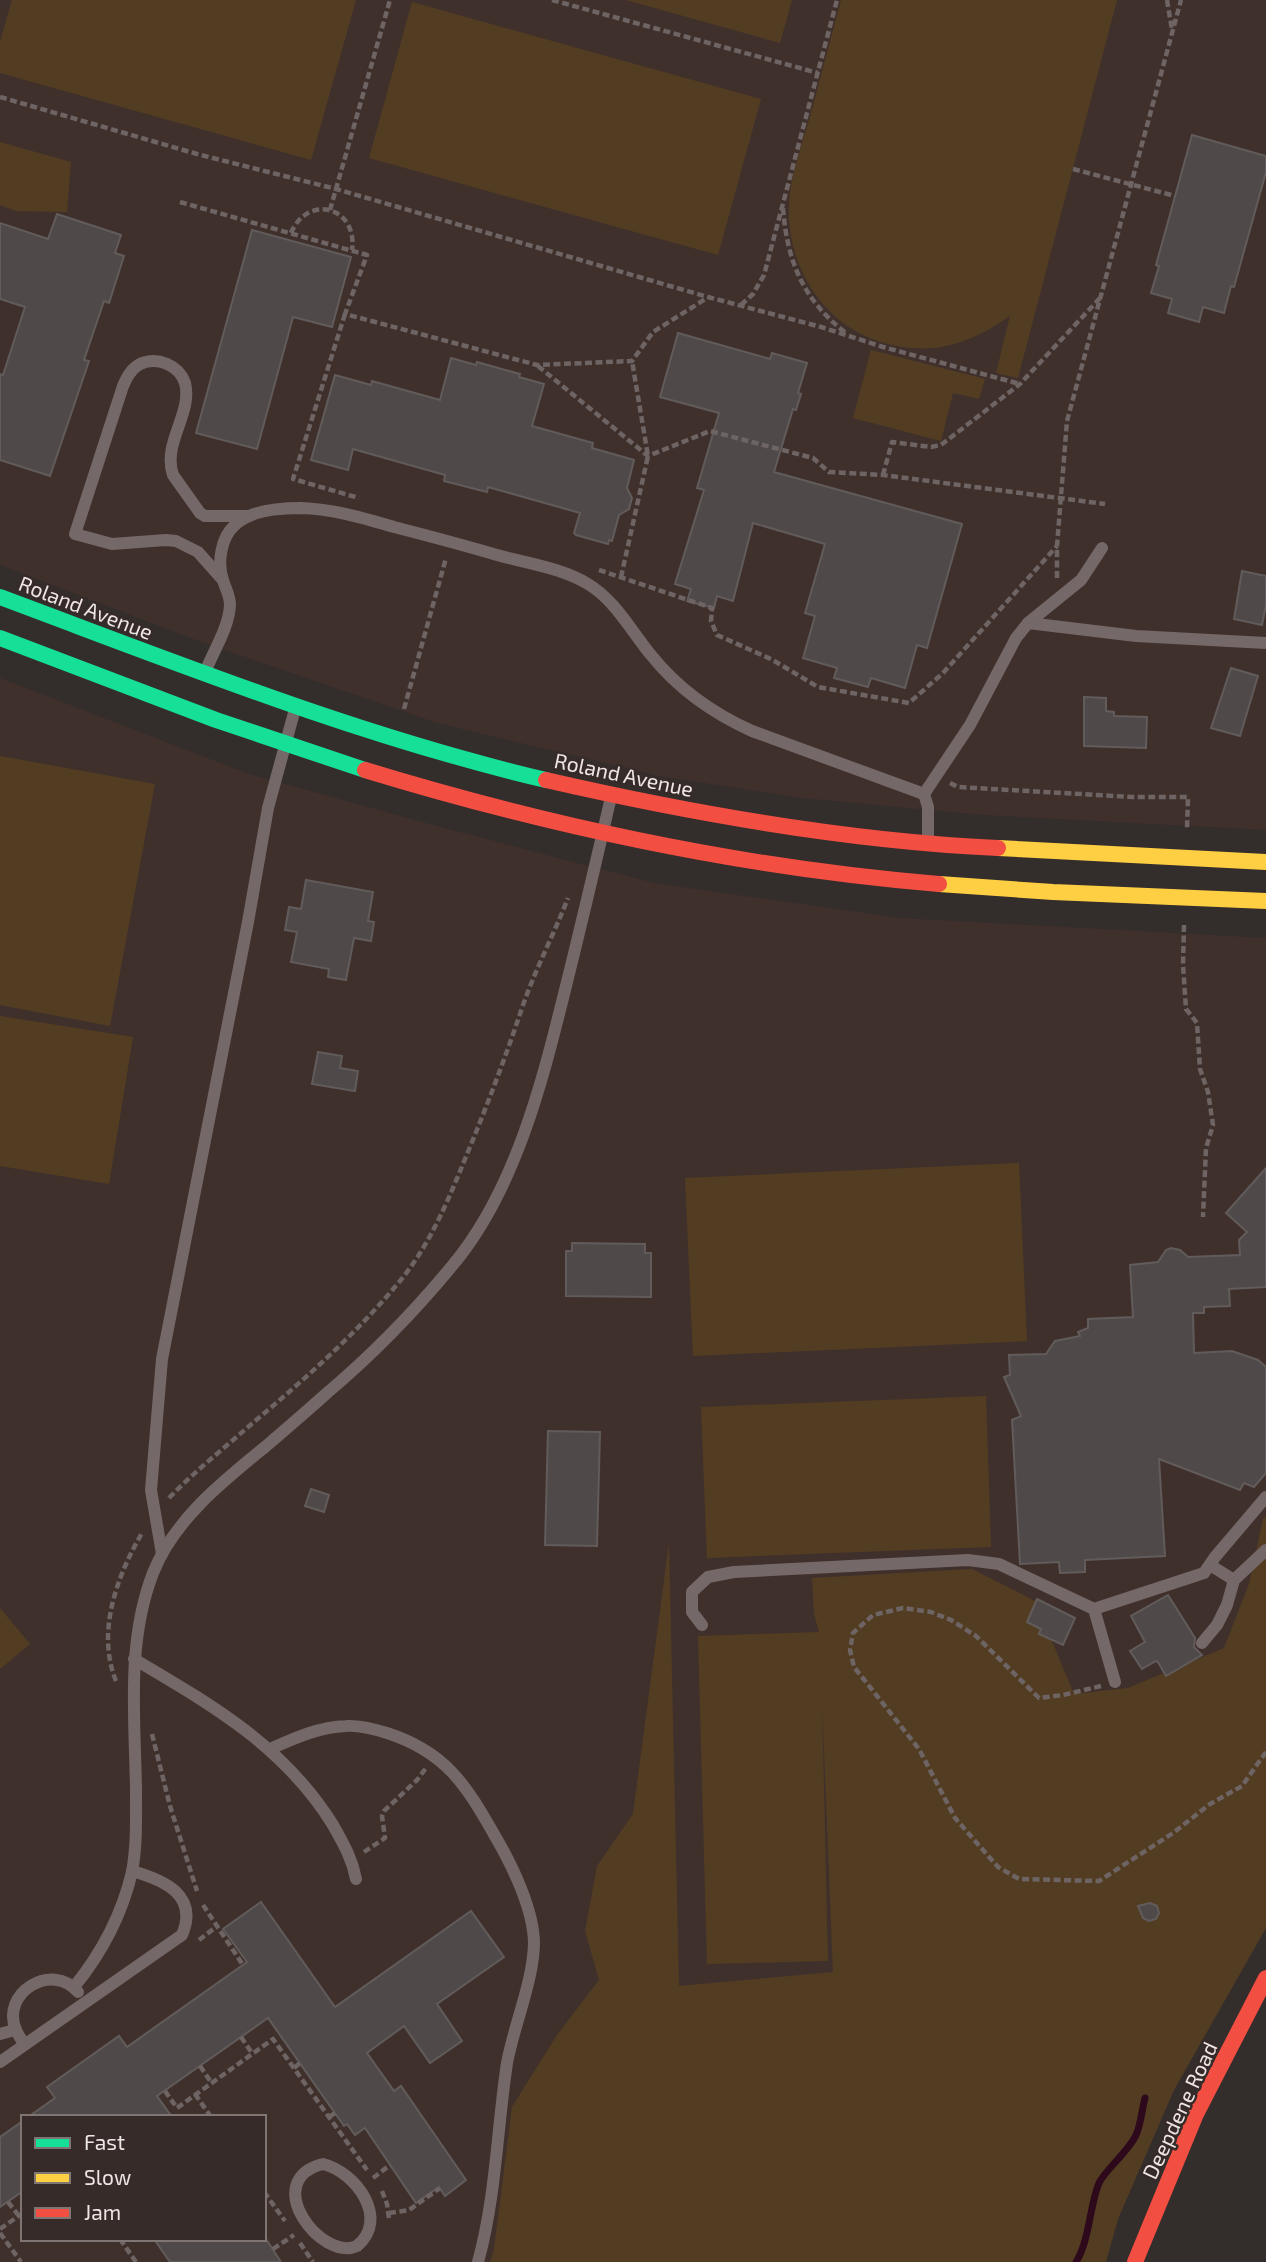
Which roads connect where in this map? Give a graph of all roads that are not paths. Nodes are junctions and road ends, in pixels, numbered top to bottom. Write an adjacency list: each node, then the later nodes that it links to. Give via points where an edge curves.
1 (249, 516): 3 (lane, via 228,534 221,554); 3 (lane, via 200,513 171,468 170,454 186,393 181,375 175,368 150,361 132,370 75,534 112,544 176,541 198,552); 11 (lane, via 291,509 339,512 550,569 588,584 702,705 777,741)
2 (1101, 548): 5 (lane, via 1081,580)
3 (222, 579): 8 (lane, via 229,595 228,614)
4 (0, 597): 8 (main road, Roland Avenue)
5 (1028, 623): 7 (lane, via 1136,636); 11 (lane, via 970,725)
6 (0, 638): 10 (main road, Roland Avenue)
7 (1266, 643)
8 (205, 674): 9 (main road, Roland Avenue)
9 (296, 706): 10 (lane); 12 (main road, Roland Avenue, via 443,753)
10 (284, 744): 13 (main road, Roland Avenue, via 430,790); 19 (lane, via 162,1359 151,1490)
11 (923, 794): 15 (lane, via 928,807)
12 (611, 795): 13 (lane); 15 (main road, Roland Avenue, via 740,819)
13 (603, 833): 15 (main road, Roland Avenue, via 784,866); 19 (lane, via 534,1104 487,1215 455,1263 418,1305 332,1389 222,1481)
14 (1266, 862): 15 (main road, Roland Avenue)
15 (926, 864): 16 (main road, Roland Avenue)
16 (1266, 901)
17 (1266, 1497): 20 (lane)
18 (1266, 1550): 21 (lane)
19 (162, 1554): 25 (lane, via 141,1617)
20 (1210, 1565): 21 (lane); 22 (lane, via 1204,1573)
21 (1234, 1580): 24 (lane, via 1217,1625)
22 (1094, 1609): 23 (lane, via 999,1564 968,1560 708,1577 692,1592 692,1612); 26 (lane)
23 (702, 1625)
24 (1202, 1643)
25 (134, 1659): 27 (lane, via 210,1705); 28 (lane)
26 (1115, 1682)
27 (270, 1749): 29 (lane, via 313,1796 348,1852); 38 (lane, via 303,1735 348,1725 373,1728 425,1749 463,1785 516,1876 534,1942 507,2063 490,2208)
28 (132, 1871): 31 (lane, via 114,1924); 32 (lane, via 174,1889 187,1910 187,1923 182,1935)
29 (356, 1879)
30 (1266, 1978): 39 (main road, Deepdene Road, via 1196,2114)
31 (74, 1987): 32 (lane); 33 (lane, via 51,1979 28,1986 15,2006)
32 (85, 2000): 35 (lane)
33 (15, 2030): 34 (lane); 35 (lane)
34 (0, 2034)
35 (24, 2045): 36 (lane)
36 (0, 2062)
37 (344, 2257): 37 (lane, via 364,2239 370,2213 356,2184 344,2172 323,2164 305,2172 294,2199 314,2238)
38 (478, 2262)
39 (1135, 2262)

